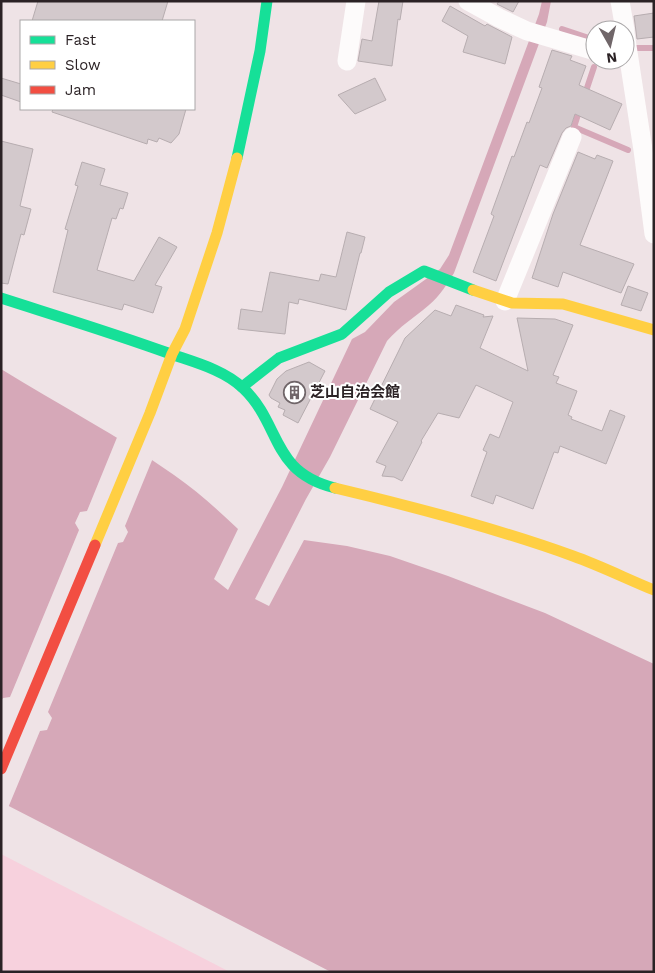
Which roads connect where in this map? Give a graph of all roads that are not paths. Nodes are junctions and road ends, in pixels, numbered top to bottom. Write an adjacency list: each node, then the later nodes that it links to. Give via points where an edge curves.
1 (267, 1): 15 (street, via 260,51 232,180 185,329)
2 (356, 1): 7 (street)
3 (468, 1): 6 (street, via 527,31)
4 (620, 1): 5 (street)
5 (623, 20)
6 (585, 48)
7 (346, 61)
8 (629, 70): 10 (street)
9 (572, 137): 13 (street)
10 (649, 153): 11 (street)
11 (654, 234)
12 (1, 298): 15 (street)
13 (505, 301): 14 (street, via 563,304); 16 (street, via 424,271 389,292 342,334 279,358)
14 (654, 330)
15 (172, 354): 16 (street, via 216,370); 18 (street)
16 (242, 387): 17 (street, via 255,401 286,459 303,475 323,485 506,534 574,556)
17 (654, 590)
18 (1, 769)

